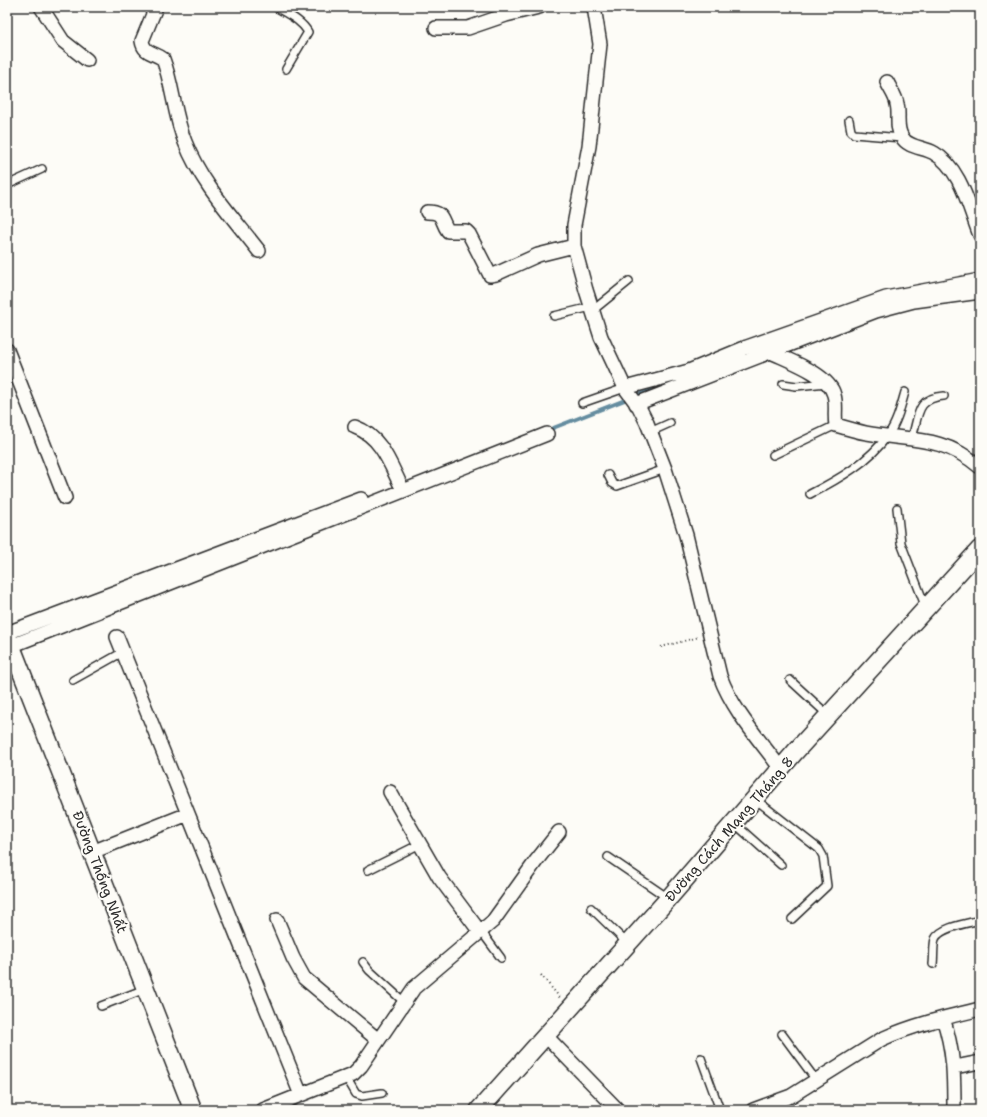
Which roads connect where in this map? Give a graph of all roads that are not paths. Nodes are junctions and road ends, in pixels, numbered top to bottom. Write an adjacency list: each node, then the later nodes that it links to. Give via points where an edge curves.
1 (41, 7): 7 (street, via 63,41)
2 (156, 7): 17 (street, via 142,41 143,47 146,51 163,58 176,119 194,162 208,185)
3 (276, 7): 8 (lane, via 294,18 308,32)
4 (539, 7): 6 (street, via 468,28)
5 (594, 7): 16 (street, via 600,44 588,146 574,225)
6 (436, 28)
7 (87, 60)
8 (286, 69)
9 (887, 82): 11 (street, via 897,103 898,125)
10 (849, 120): 11 (lane, via 854,134)
11 (902, 138): 15 (street, via 907,143 934,152 947,163 956,176)
12 (42, 169): 13 (lane)
13 (7, 185)
14 (427, 212): 16 (street, via 441,216 448,231 466,231 488,273 493,275 538,255)
15 (980, 235)
16 (574, 246): 21 (street)
17 (259, 250)
18 (980, 280): 29 (street, via 886,298 748,347)
19 (629, 281): 21 (lane)
20 (980, 292): 24 (street, via 914,301 876,311)
21 (592, 309): 22 (lane); 29 (street, via 601,337)
22 (554, 316)
23 (7, 350): 43 (street)
24 (769, 351): 25 (street); 29 (street)
25 (828, 382): 26 (lane, via 796,386); 32 (street, via 835,397)
26 (783, 384)
27 (905, 392): 35 (lane, via 897,418)
28 (944, 396): 36 (lane, via 928,399 923,403)
29 (631, 397): 30 (lane); 34 (street)
30 (582, 403)
31 (670, 423): 34 (lane)
32 (836, 425): 35 (street, via 867,433); 37 (lane)
33 (354, 427): 41 (street, via 366,433 383,448)
34 (650, 432): 39 (street)
35 (888, 435): 36 (street); 42 (lane, via 852,470)
36 (912, 438): 38 (street, via 934,442 954,450)
37 (773, 456)
38 (980, 467)
39 (665, 469): 40 (lane, via 617,486 612,483); 53 (street, via 686,534 726,693)
40 (608, 474)
41 (400, 484): 48 (street); 48 (street, via 545,430)
42 (810, 494)
43 (65, 498)
44 (898, 508): 46 (lane, via 901,543)
45 (980, 548): 46 (street, Đường Cách Mạng Tháng 8)
46 (926, 608): 52 (street, Đường Cách Mạng Tháng 8)
47 (117, 637): 49 (street)
48 (9, 640): 60 (street, Đường Thống Nhất)
49 (124, 652): 50 (lane); 56 (street)
50 (73, 680)
51 (790, 680): 52 (lane)
52 (828, 716): 53 (street, Đường Cách Mạng Tháng 8)
53 (781, 768): 55 (street, Đường Cách Mạng Tháng 8)
54 (390, 792): 59 (street)
55 (755, 798): 57 (street, Đường Cách Mạng Tháng 8); 66 (lane, via 813,844 823,856 827,886)
56 (188, 814): 60 (street); 88 (street)
57 (734, 822): 62 (lane); 64 (street, Đường Cách Mạng Tháng 8)
58 (559, 832): 69 (street, via 500,914)
59 (420, 844): 63 (lane); 69 (street, via 439,877)
60 (92, 852): 74 (street, Đường Thống Nhất)
61 (608, 857): 64 (lane)
62 (781, 865)
63 (368, 870)
64 (668, 899): 70 (street, Đường Cách Mạng Tháng 8)
65 (592, 908): 70 (lane)
66 (792, 919)
67 (277, 920): 81 (street, via 304,978)
68 (980, 920): 73 (lane, via 940,933 935,939)
69 (480, 932): 71 (lane); 75 (street, via 423,979)
70 (628, 944): 80 (street, Đường Cách Mạng Tháng 8)
71 (501, 958)
72 (363, 962): 75 (lane, via 368,970)
73 (933, 964)
74 (145, 989): 76 (lane); 90 (street, Đường Thống Nhất)
75 (404, 1002): 81 (street)
76 (101, 1006)
77 (980, 1009): 78 (street)
78 (943, 1018): 84 (street, via 952,1046); 86 (street, via 882,1039)
79 (782, 1034): 86 (lane)
80 (546, 1036): 92 (street, Đường Cách Mạng Tháng 8); 93 (street)
81 (378, 1040): 85 (street, via 361,1066)
82 (701, 1058): 94 (lane)
83 (980, 1062): 84 (street)
84 (954, 1067): 96 (street)
85 (346, 1077): 87 (lane, via 356,1094 362,1096); 88 (street)
86 (816, 1080): 89 (street)
87 (382, 1093)
88 (301, 1095): 91 (street)
89 (772, 1107): 95 (street)
90 (193, 1110)
91 (263, 1110)
92 (479, 1110)
93 (618, 1110)
94 (720, 1110)
95 (754, 1110)
96 (954, 1110)

